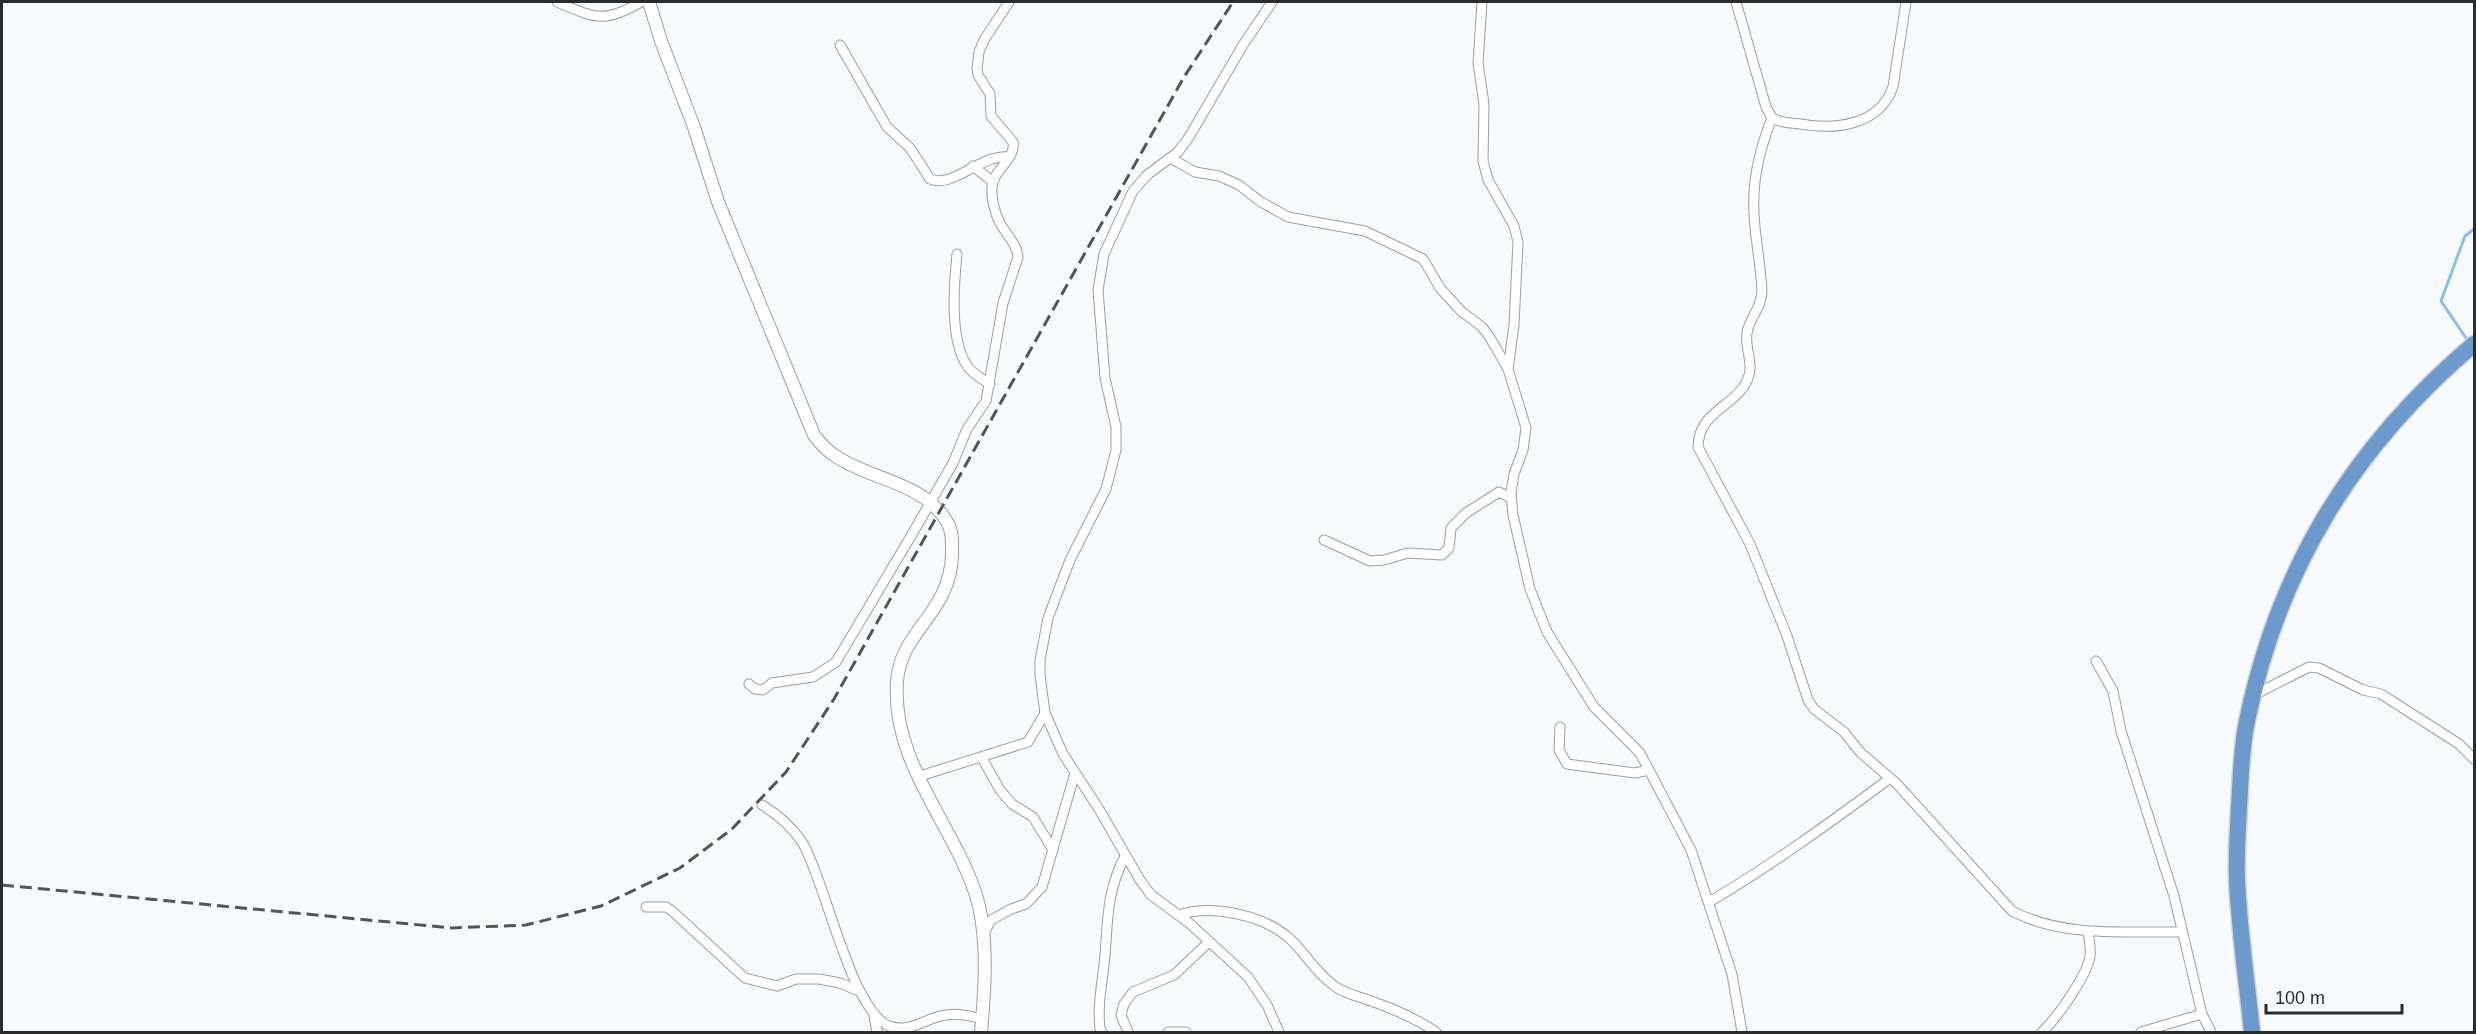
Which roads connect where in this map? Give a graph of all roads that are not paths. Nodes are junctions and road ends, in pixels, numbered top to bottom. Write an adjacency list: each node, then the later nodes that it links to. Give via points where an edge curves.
1 (557, 2): 2 (street, via 604,18)
2 (641, 2)
3 (648, 2): 20 (street, via 718,202 814,435 838,458 907,488)
4 (1009, 2): 11 (street, via 984,40 977,69 990,94 991,116 1013,142)
5 (1272, 2): 12 (street, via 1189,138)
6 (1482, 2): 17 (street, via 1478,63 1484,104 1483,161 1518,242)
7 (1736, 2): 10 (street)
8 (1906, 2): 10 (street, via 1893,87 1876,110 1861,121 1837,126 1779,122)
9 (840, 45): 13 (street, via 887,127 910,148 930,179 943,181)
10 (1772, 118): 32 (street, via 1754,184 1762,292 1758,311 1747,331 1750,370 1744,388 1703,426 1698,447 1750,544 1808,699)
11 (1009, 157): 13 (street, via 995,157); 14 (street)
12 (1170, 158): 17 (street, via 1195,172 1239,185 1288,217 1365,231 1423,259 1440,288 1489,336); 25 (street, via 1133,191 1101,262 1099,308 1116,450 1104,496 1070,560 1048,618 1040,660)
13 (973, 166): 14 (street)
14 (993, 182): 18 (street, via 997,215 1018,257 1003,303)
15 (957, 254): 18 (street, via 955,304 961,354 968,367)
16 (2475, 344): 24 (highway, via 2427,387 2350,475 2311,540 2275,620)
17 (1508, 369): 19 (street, via 1526,428)
18 (990, 384): 20 (street, via 984,406 967,429 953,463)
19 (1511, 498): 21 (street, via 1499,492 1466,513 1451,528 1449,548 1443,555 1408,553 1370,561); 29 (street, via 1540,618 1594,707 1635,747)
20 (929, 503): 23 (street, via 836,662 813,677 772,683 763,690); 31 (street, via 950,528 952,559 942,597 902,655 898,669 900,723)
21 (1324, 540)
22 (2096, 661): 40 (street, via 2112,691)
23 (749, 684)
24 (2254, 695): 28 (street, via 2309,667 2319,668 2363,690 2381,694 2459,744); 59 (highway, via 2241,772 2237,878)
25 (1045, 713): 27 (street, via 1028,742); 30 (street)
26 (1560, 727): 29 (street, via 1559,750 1567,764 1635,773)
27 (982, 758): 31 (street); 34 (street, via 999,790 1033,818)
28 (2475, 759)
29 (1649, 770): 36 (street, via 1691,850)
30 (1075, 773): 34 (street); 35 (street)
31 (917, 777): 41 (street, via 974,890)
32 (1889, 779): 36 (street, via 1811,836); 39 (street, via 2012,911 2026,919)
33 (762, 805): 43 (street, via 789,826 801,842)
34 (1053, 850): 41 (street, via 1042,887 1032,900 991,920)
35 (1125, 856): 38 (street, via 1150,895); 49 (street, via 1108,903 1098,1000)
36 (1709, 902): 55 (street, via 1732,974)
37 (646, 907): 43 (street, via 671,910 745,978 777,986 796,979 819,979 840,982)
38 (1179, 915): 42 (street); 54 (street, via 1203,909 1231,912 1260,922 1289,938 1337,988 1388,1007)
39 (2088, 932): 40 (street); 56 (street, via 2088,964 2070,998)
40 (2182, 932): 44 (street)
41 (983, 935): 46 (street)
42 (1209, 942): 50 (street, via 1174,975 1133,992 1121,1016); 53 (street, via 1253,983)
43 (859, 991): 45 (street)
44 (2202, 1014): 57 (street); 58 (street)
45 (874, 1016): 46 (street, via 887,1025 906,1028 945,1015); 47 (street)
46 (982, 1019): 48 (street)
47 (877, 1032)
48 (981, 1032)
49 (1102, 1032)
50 (1128, 1032)
51 (1168, 1032): 52 (street)
52 (1186, 1032)
53 (1279, 1032)
54 (1436, 1032)
55 (1742, 1032)
56 (2042, 1032)
57 (2141, 1032)
58 (2211, 1032)
59 (2252, 1032)

